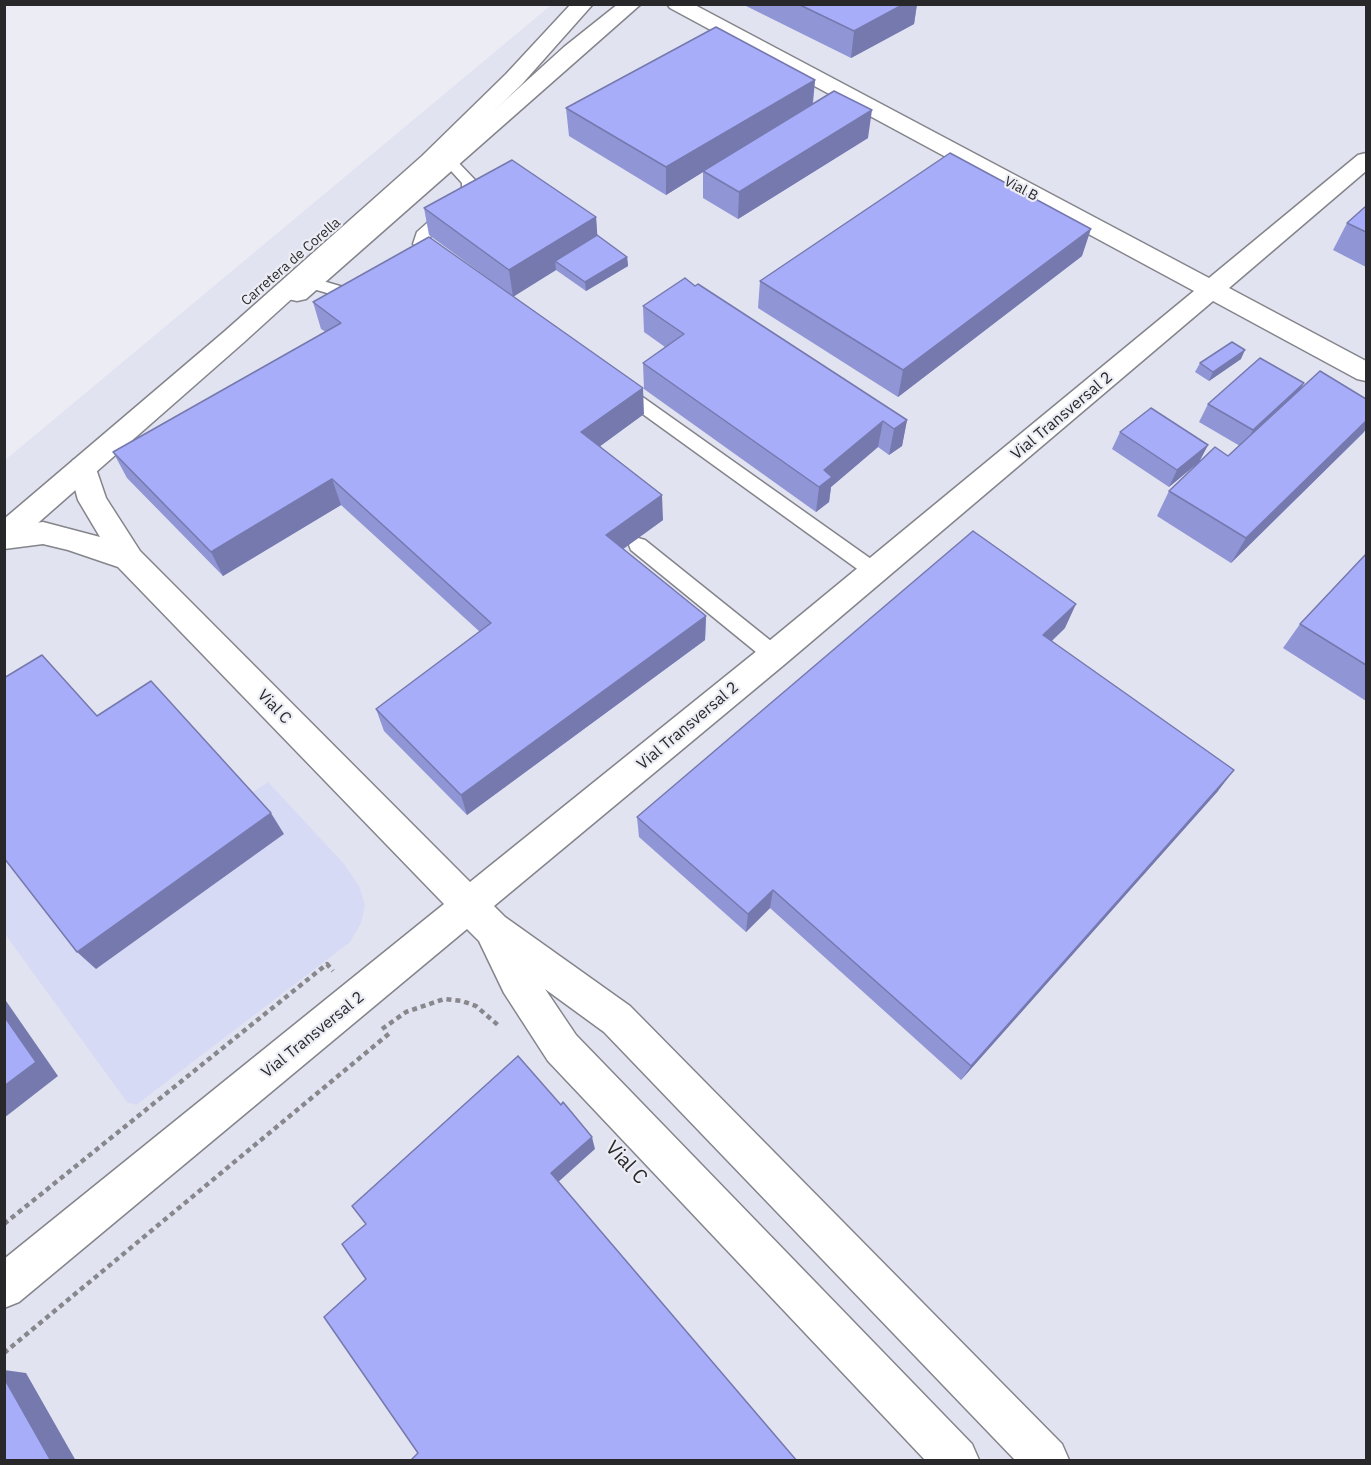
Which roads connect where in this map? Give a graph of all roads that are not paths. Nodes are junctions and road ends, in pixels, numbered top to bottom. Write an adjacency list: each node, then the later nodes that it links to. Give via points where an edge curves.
1 (566, 4): 19 (street, Carretera de Corella, via 477,93 297,258)
2 (631, 4): 7 (street, Carretera de Corella, via 572,51)
3 (677, 4): 13 (street, Vial B)
4 (583, 5): 5 (street, Carretera de Corella)
5 (547, 44): 8 (street, via 520,82 428,173); 15 (street, Carretera de Corella, via 430,161)
6 (1366, 160): 13 (street, Vial Transversal 2)
7 (450, 162): 8 (street, Carretera de Corella); 9 (lane, via 470,182 469,193 422,235)
8 (428, 180): 12 (street, Carretera de Corella)
9 (421, 244): 10 (lane); 11 (lane)
10 (406, 257)
11 (458, 271)
12 (309, 282): 14 (lane, via 363,294); 15 (street, Carretera de Corella)
13 (1211, 292): 16 (street, Vial B); 23 (street, Vial Transversal 2)
14 (343, 309)
15 (234, 337): 18 (street, Carretera de Corella)
16 (1366, 372)
17 (606, 379): 23 (lane)
18 (83, 467): 20 (street, Carretera de Corella); 22 (street, Vial C, via 92,500)
19 (4, 508)
20 (4, 537): 22 (street, via 43,533)
21 (638, 545): 24 (lane)
22 (129, 559): 25 (street, Vial C)
23 (874, 571): 24 (street, Vial Transversal 2)
24 (774, 655): 25 (street, Vial Transversal 2)
25 (481, 918): 26 (street, Vial Transversal 2, via 357,1000); 27 (street, Vial C, via 562,1048); 28 (street, Vial C, via 617,1019)
26 (4, 1287)
27 (956, 1461)
28 (1046, 1461)

